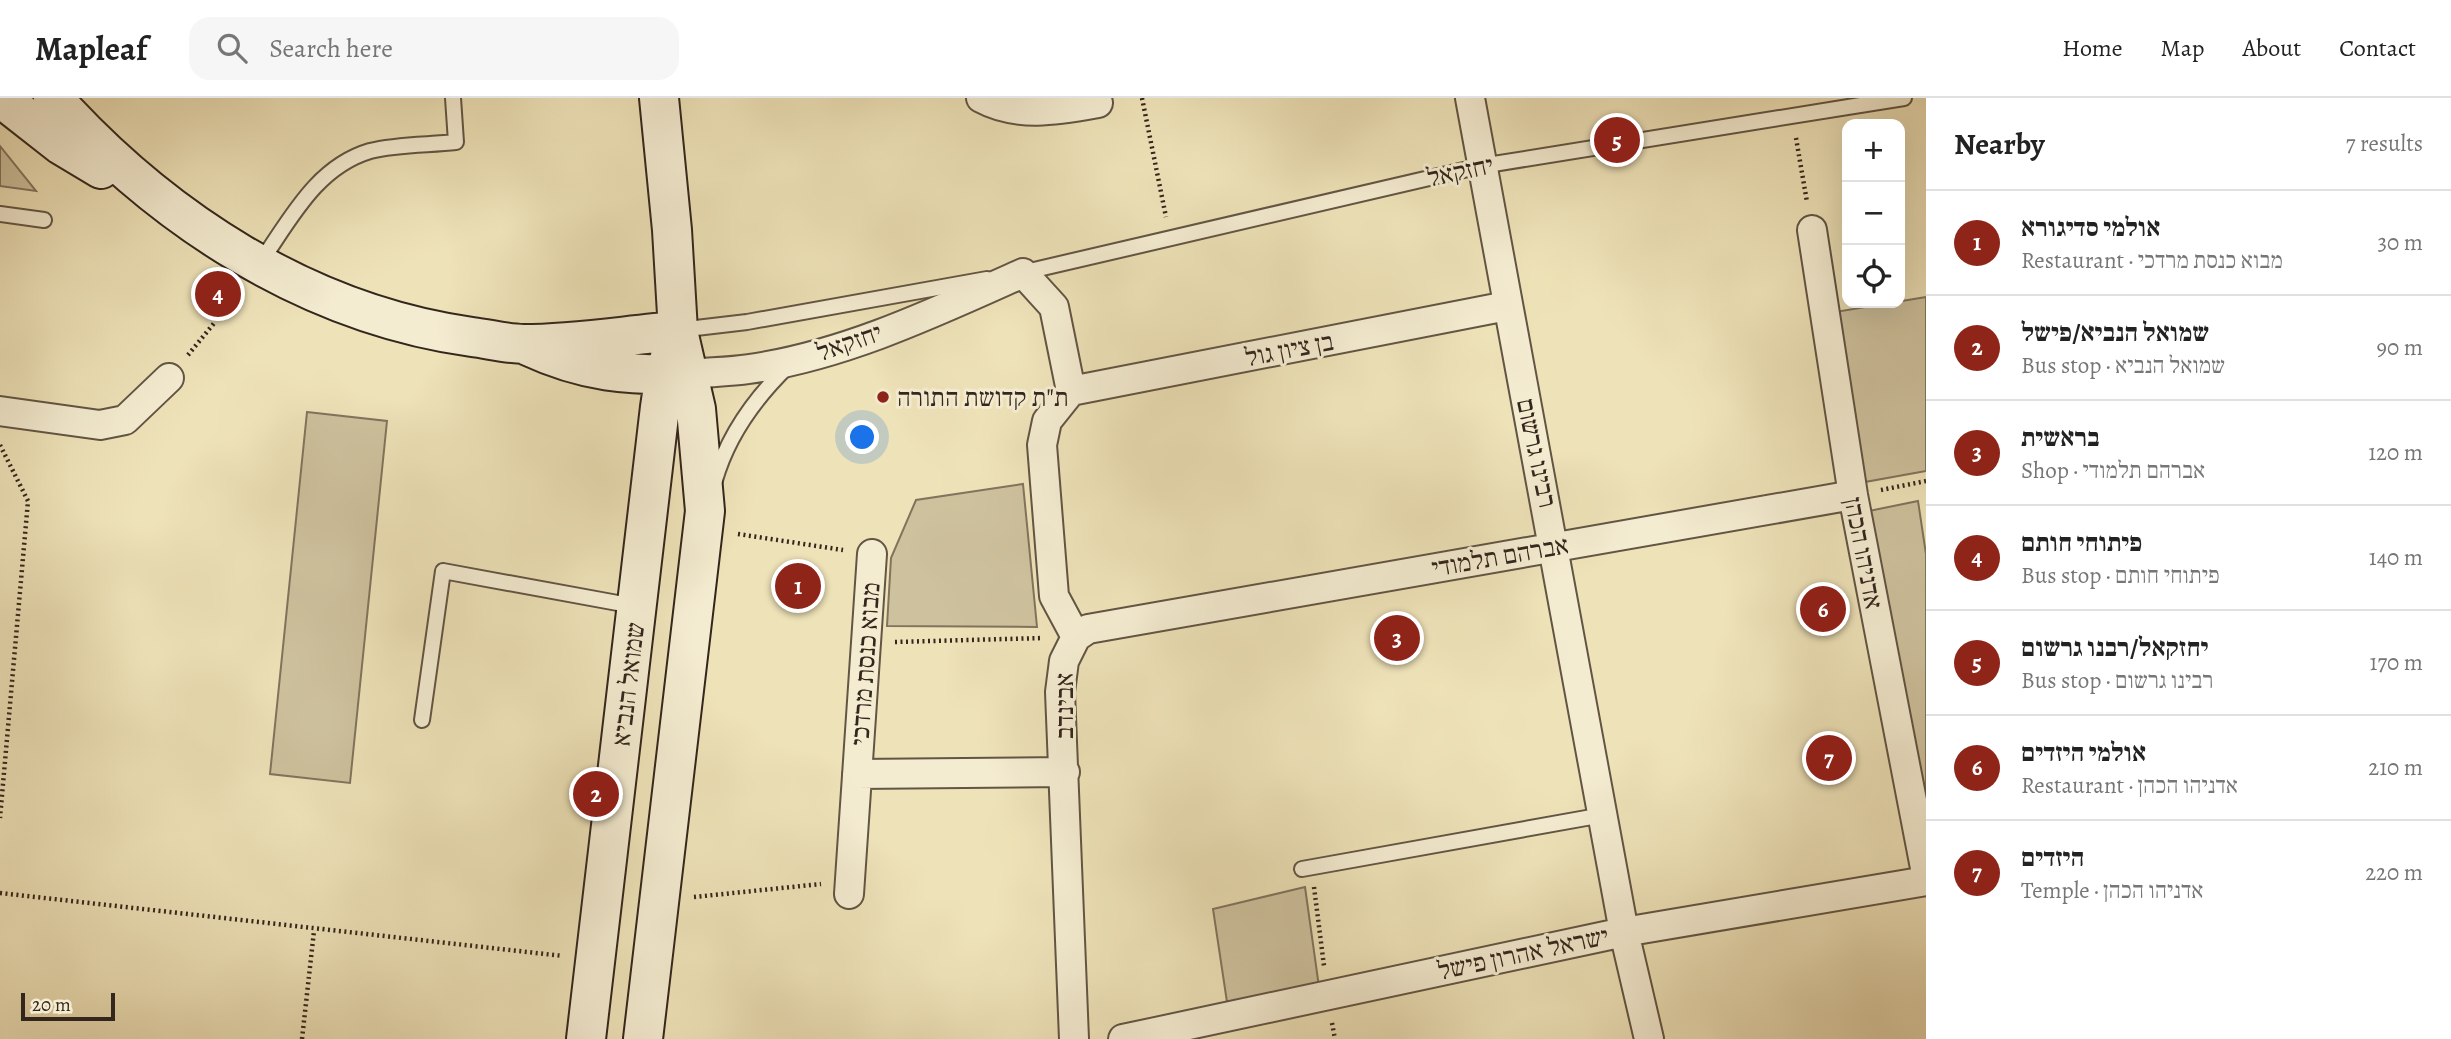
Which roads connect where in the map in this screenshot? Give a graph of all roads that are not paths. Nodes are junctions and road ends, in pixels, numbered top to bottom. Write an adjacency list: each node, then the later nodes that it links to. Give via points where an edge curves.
1 (1, 98): 10 (street, via 61,145)
2 (53, 98): 10 (street, via 97,147)
3 (453, 98): 14 (lane, via 456,142 372,150 343,162 320,179)
4 (659, 98): 17 (street, שמואל הנביא)
5 (981, 98): 8 (street, via 1046,113)
6 (1470, 98): 9 (street, רבינו גרשום)
7 (1904, 98): 9 (lane, יחזקאל)
8 (1098, 103)
9 (1481, 166): 15 (lane, יחזקאל); 16 (street, רבינו גרשום)
10 (147, 190): 14 (street)
11 (0, 214): 12 (lane)
12 (44, 220)
13 (1812, 230): 24 (street, אדניהו הכהן)
14 (258, 265): 18 (street, via 324,297 387,319)
15 (1023, 273): 17 (lane, יחזקאל); 19 (street, יחזקאל, via 899,325); 22 (street, via 1054,307)
16 (1507, 306): 22 (street, בן ציון גול); 26 (street, רבינו גרשום)
17 (678, 331): 18 (street); 20 (street, שמואל הנביא)
18 (524, 344): 20 (street, via 581,368)
19 (795, 360): 20 (street, יחזקאל); 25 (lane, via 760,396 732,437)
20 (677, 374): 25 (street, שמואל הנביא, via 699,430); 28 (street, שמואל הנביא)
21 (169, 378): 23 (street, via 125,420 100,425)
22 (1071, 391): 29 (street, אבינדב, via 1047,421 1042,444 1054,596)
23 (0, 411)
24 (1853, 495): 26 (street, אברהם תלמודי); 35 (street, אדניהו הכהן)
25 (704, 520): 40 (street, שמואל הנביא)
26 (1556, 547): 29 (street, אברהם תלמודי, via 1088,629); 33 (street, רבינו גרשום)
27 (872, 554): 32 (street, מבוא כנסת מרדכי)
28 (637, 606): 30 (lane, via 443,571); 39 (street, שמואל הנביא)
29 (1076, 637): 31 (street, אבינדב, via 1061,674)
30 (422, 720)
31 (1065, 772): 32 (street, מבוא כנסת מרדכי); 41 (street, אבינדב)
32 (857, 774): 37 (street, מבוא כנסת מרדכי)
33 (1603, 815): 34 (lane); 38 (street, רבינו גרשום)
34 (1306, 868)
35 (1926, 873)
36 (1926, 881): 38 (street, ישראל אהרון פישל)
37 (849, 888)
38 (1624, 932): 42 (street, ישראל אהרון פישל); 43 (street, רבינו גרשום)
39 (586, 1039)
40 (643, 1039)
41 (1074, 1039)
42 (1123, 1039)
43 (1649, 1039)

